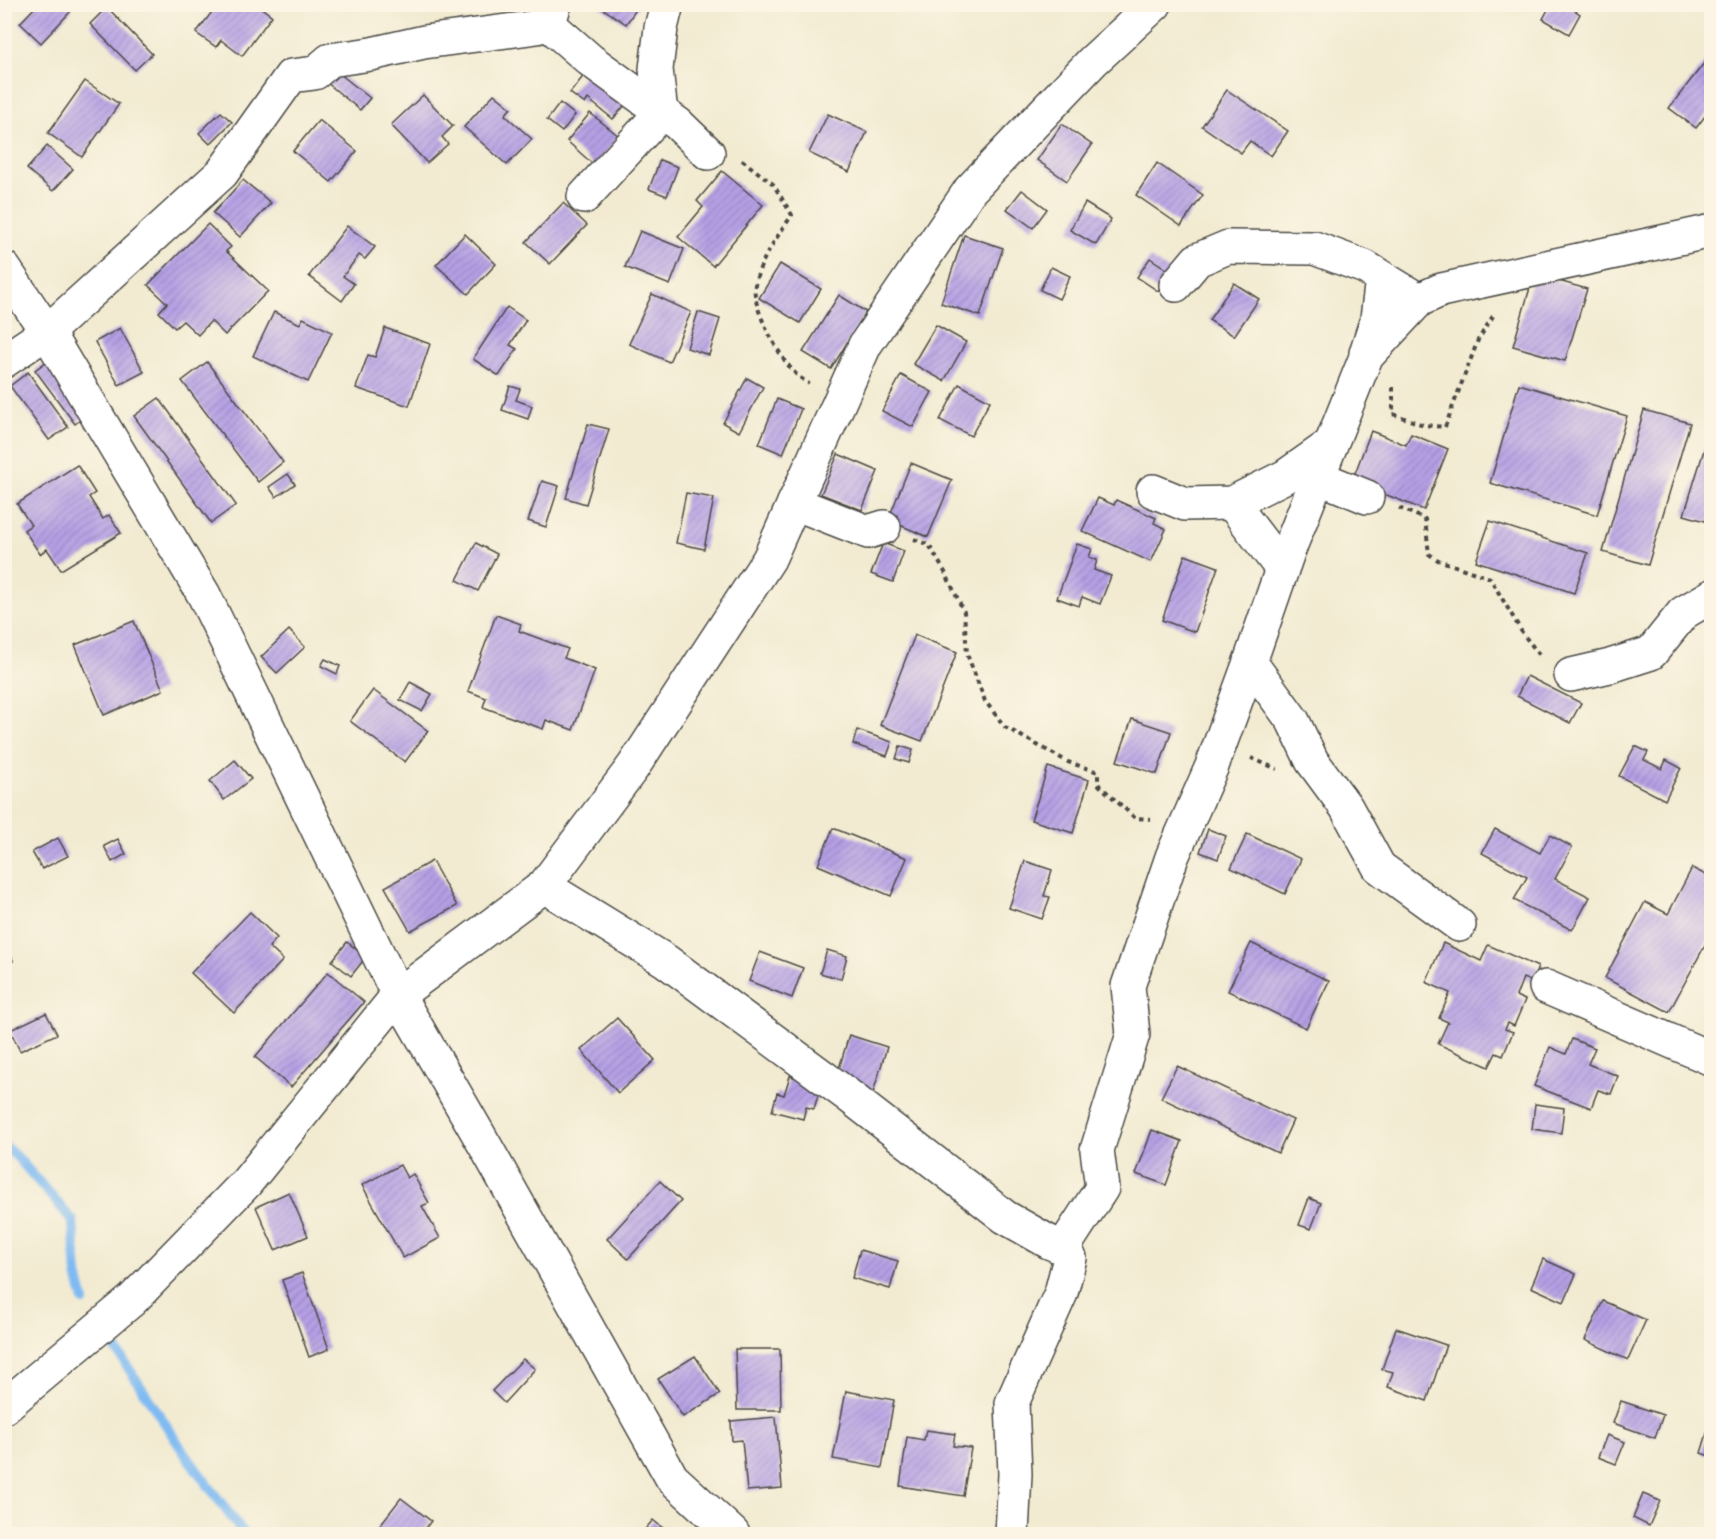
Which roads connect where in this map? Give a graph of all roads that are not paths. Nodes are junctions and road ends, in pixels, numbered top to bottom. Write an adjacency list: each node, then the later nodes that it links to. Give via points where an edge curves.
1 (667, 4): 4 (street, via 656,69)
2 (1155, 4): 19 (street, via 1093,61 970,190 865,345)
3 (550, 12): 4 (street, via 590,60); 12 (street, via 537,27 330,60 315,73 291,76 222,173)
4 (661, 113): 5 (street); 6 (street)
5 (708, 153)
6 (584, 197)
7 (1712, 231): 11 (street, via 1441,290)
8 (4, 268): 12 (street)
9 (1382, 278): 10 (street, via 1365,267 1314,248 1228,247 1197,260); 11 (street); 14 (street, via 1377,319)
10 (1176, 285)
11 (1419, 300): 14 (street)
12 (47, 332): 13 (street); 29 (street, via 204,595)
13 (4, 361)
14 (1363, 364): 15 (street)
15 (1330, 445): 16 (street); 20 (street, via 1286,476)
16 (1318, 477): 18 (street); 22 (street)
17 (1153, 491): 20 (street, via 1185,504)
18 (1367, 496)
19 (794, 503): 21 (street, via 868,532); 26 (street, via 770,559 633,767)
20 (1232, 503): 22 (street)
21 (884, 527)
22 (1282, 569): 24 (street)
23 (1712, 596): 25 (street, via 1683,613 1651,653)
24 (1250, 662): 27 (street, via 1293,721 1312,761 1346,807 1379,867); 31 (street, via 1212,766 1172,857 1128,986 1133,1034 1097,1150 1102,1188)
25 (1571, 675)
26 (544, 886): 29 (street); 31 (street, via 666,961 1005,1216)
27 (1459, 925)
28 (1546, 987): 30 (street)
29 (398, 995): 32 (street, via 246,1183 132,1300); 33 (street, via 672,1478)
30 (1712, 1059)
31 (1063, 1248): 34 (street, via 1070,1258 1061,1293 1012,1403)
32 (4, 1407)
33 (732, 1534)
34 (1012, 1534)

